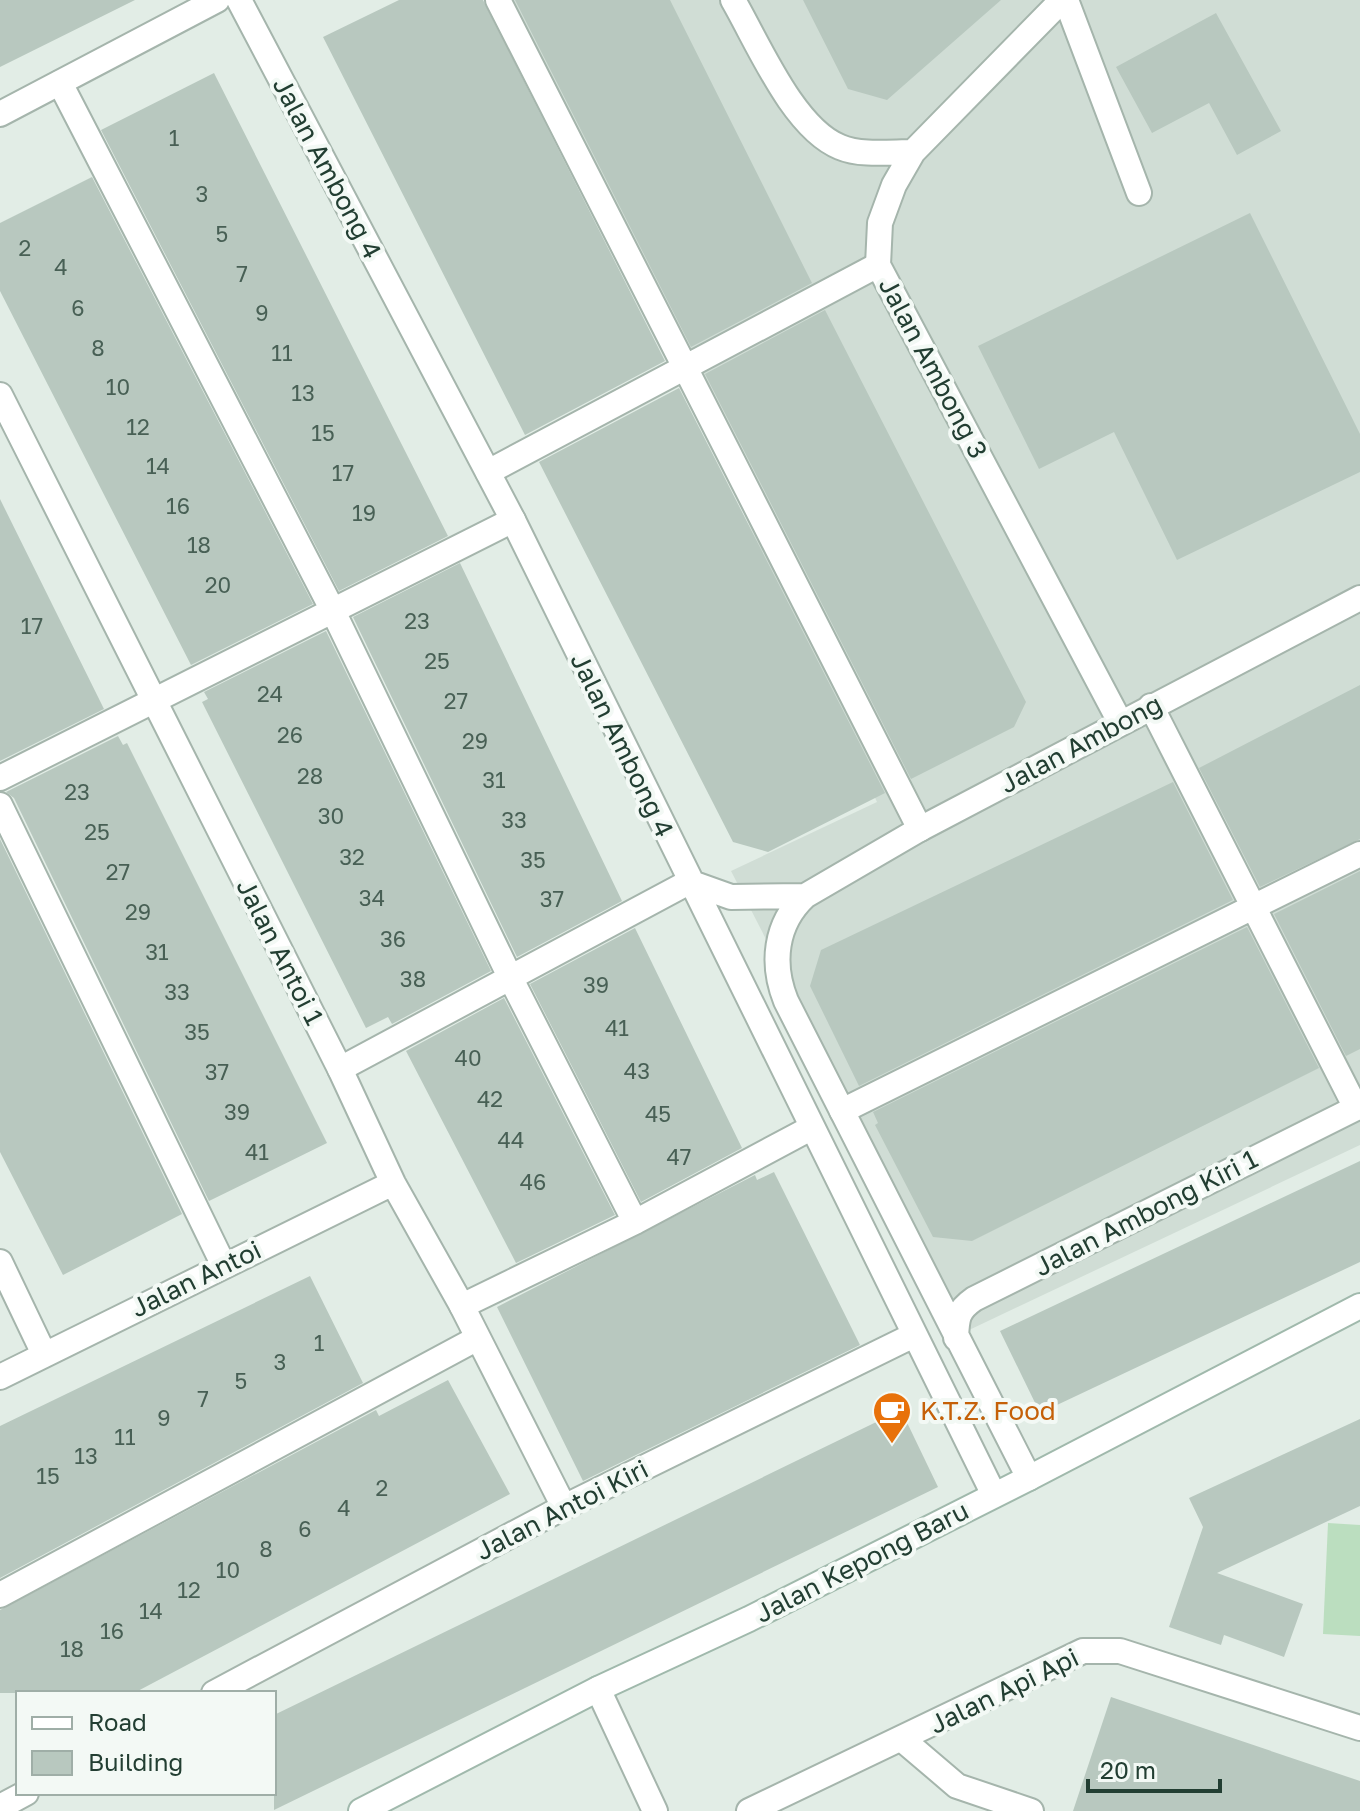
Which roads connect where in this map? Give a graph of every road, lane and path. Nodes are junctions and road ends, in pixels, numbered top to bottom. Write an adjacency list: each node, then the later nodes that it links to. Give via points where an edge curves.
1 (217, 0): 6 (street)
2 (239, 0): 13 (street, Jalan Ambong 4)
3 (498, 0): 11 (street)
4 (733, 0): 8 (street, via 815,134 842,149)
5 (1064, 0): 8 (street, Jalan Ambong 3); 9 (street)
6 (60, 83): 7 (street); 16 (street)
7 (0, 114)
8 (913, 152): 10 (street, Jalan Ambong 3, via 880,223)
9 (1139, 193)
10 (878, 265): 11 (street); 19 (street, Jalan Ambong 3)
11 (688, 366): 13 (street); 22 (street)
12 (0, 395): 17 (street, Jalan Antoi 1)
13 (488, 472): 14 (street, Jalan Ambong 4)
14 (513, 520): 16 (street); 24 (street, Jalan Ambong 4)
15 (1360, 598): 18 (street, Jalan Ambong)
16 (333, 611): 17 (street); 27 (street)
17 (153, 701): 20 (street); 28 (street, Jalan Antoi 1)
18 (1151, 706): 19 (street, Jalan Ambong); 26 (street)
19 (1120, 722): 22 (street, Jalan Ambong)
20 (0, 778)
21 (0, 805): 35 (street)
22 (920, 829): 25 (street, Jalan Ambong)
23 (1360, 854): 26 (street)
24 (689, 882): 25 (street, via 731,897); 27 (street); 31 (street, Jalan Ambong 4)
25 (805, 896): 30 (street, via 791,909 778,949 778,981)
26 (1254, 907): 29 (street); 30 (street)
27 (510, 977): 28 (street); 33 (street)
28 (340, 1069): 32 (street, Jalan Antoi 1)
29 (1358, 1107): 39 (street, Jalan Ambong Kiri 1, via 974,1299 960,1308)
30 (842, 1111): 39 (street)
31 (811, 1128): 33 (street); 38 (street, Jalan Ambong 4)
32 (393, 1183): 35 (street, Jalan Antoi); 36 (street, Jalan Antoi 1)
33 (635, 1222): 36 (street)
34 (0, 1262): 41 (street)
35 (224, 1266): 41 (street, Jalan Antoi)
36 (462, 1306): 40 (street, Jalan Antoi 1)
37 (1360, 1306): 43 (street, Jalan Kepong Baru)
38 (914, 1335): 44 (street, Jalan Ambong 4); 45 (street, Jalan Antoi Kiri)
39 (956, 1338): 43 (street)
40 (476, 1339): 45 (street, Jalan Antoi 1); 46 (street)
41 (44, 1354): 42 (street, Jalan Antoi)
42 (0, 1377)
43 (1029, 1478): 44 (street, Jalan Kepong Baru)
44 (994, 1495): 47 (street, Jalan Kepong Baru)
45 (564, 1507): 48 (street, Jalan Antoi Kiri)
46 (0, 1595)
47 (598, 1689): 53 (street, Jalan Kepong Baru); 54 (street)
48 (218, 1691)
49 (1360, 1728): 50 (street, Jalan Api Api, via 1120,1651 1083,1651)
50 (903, 1740): 55 (street, Jalan Api Api); 56 (street, via 957,1786)
51 (22, 1795): 52 (street)
52 (0, 1807)
53 (361, 1811)
54 (655, 1811)
55 (749, 1811)
56 (1031, 1811)

